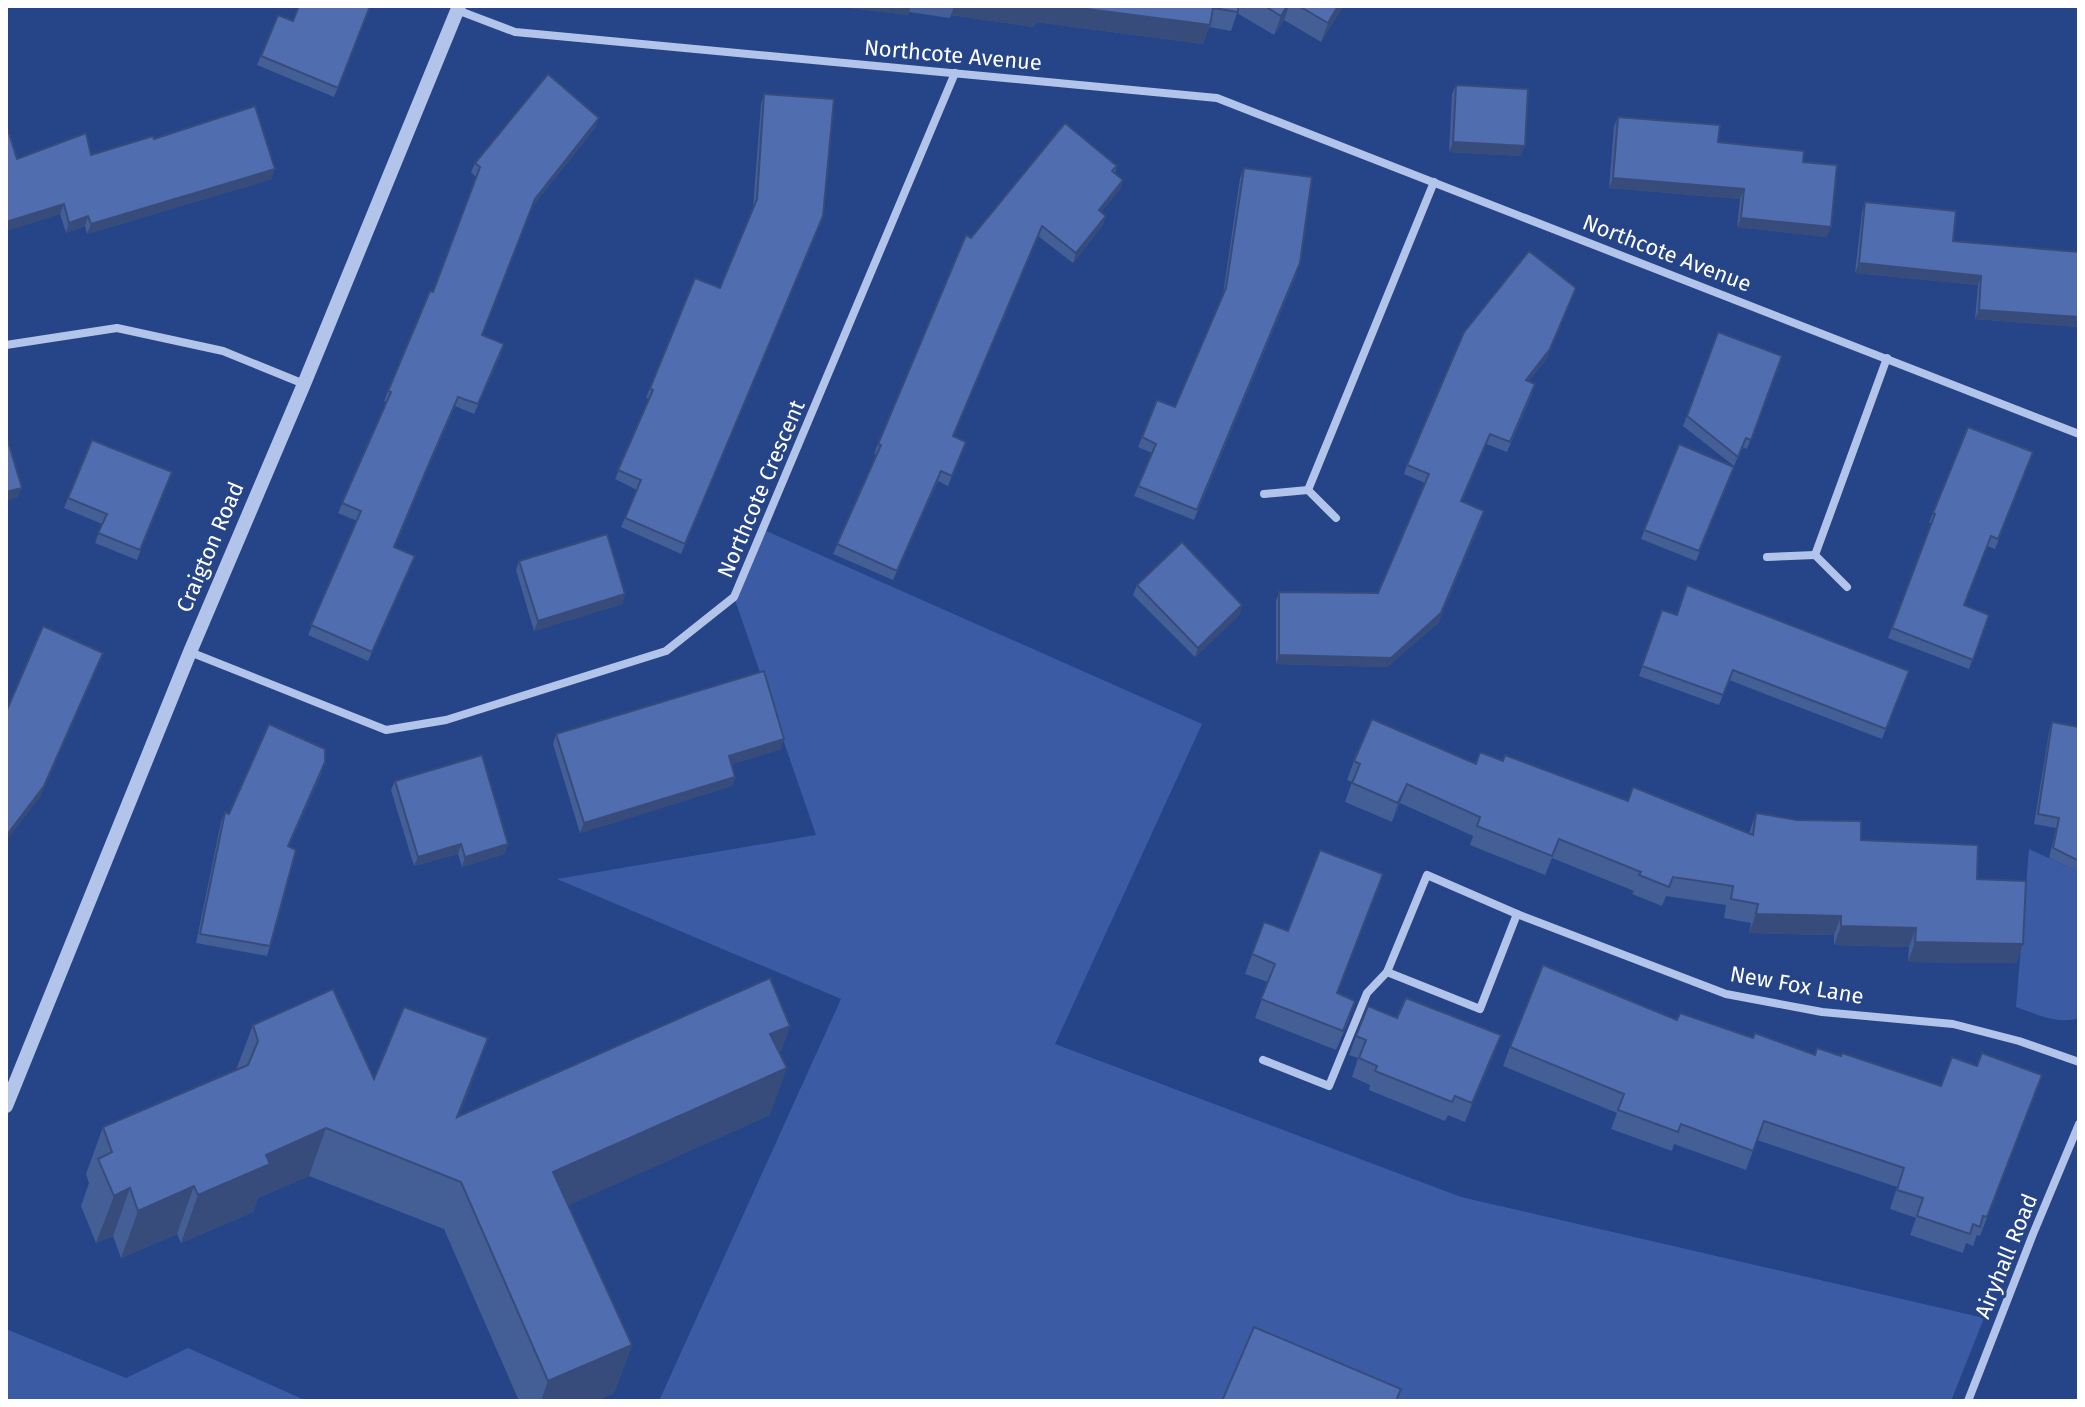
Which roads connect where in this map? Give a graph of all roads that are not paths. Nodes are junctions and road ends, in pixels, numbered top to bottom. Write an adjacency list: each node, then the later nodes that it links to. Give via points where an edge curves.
1 (458, 8): 2 (street, Northcote Avenue, via 515,32); 6 (street, Craigton Road)
2 (955, 73): 3 (street, Northcote Avenue, via 1217,98); 14 (street, Northcote Crescent, via 734,597 666,651 446,720 386,730)
3 (1434, 182): 5 (street, Northcote Avenue); 8 (street)
4 (6, 345): 6 (street, via 117,328 223,351)
5 (1887, 358): 7 (street, Northcote Avenue); 11 (street)
6 (304, 384): 14 (street, Craigton Road)
7 (2079, 434)
8 (1308, 490): 9 (street); 10 (street)
9 (1264, 494)
10 (1336, 518)
11 (1815, 555): 12 (street); 13 (street)
12 (1767, 557)
13 (1847, 587)
14 (190, 652): 19 (street, Craigton Road)
15 (1517, 914): 16 (street, via 1480,1009); 16 (street, New Fox Lane, via 1427,875); 18 (street, New Fox Lane, via 1726,994 1822,1012 1953,1024)
16 (1387, 972): 17 (street, New Fox Lane, via 1367,993 1329,1086)
17 (1263, 1060)
18 (2079, 1062)
19 (6, 1106)
20 (2079, 1124): 21 (street, Airyhall Road)
21 (1968, 1401)

